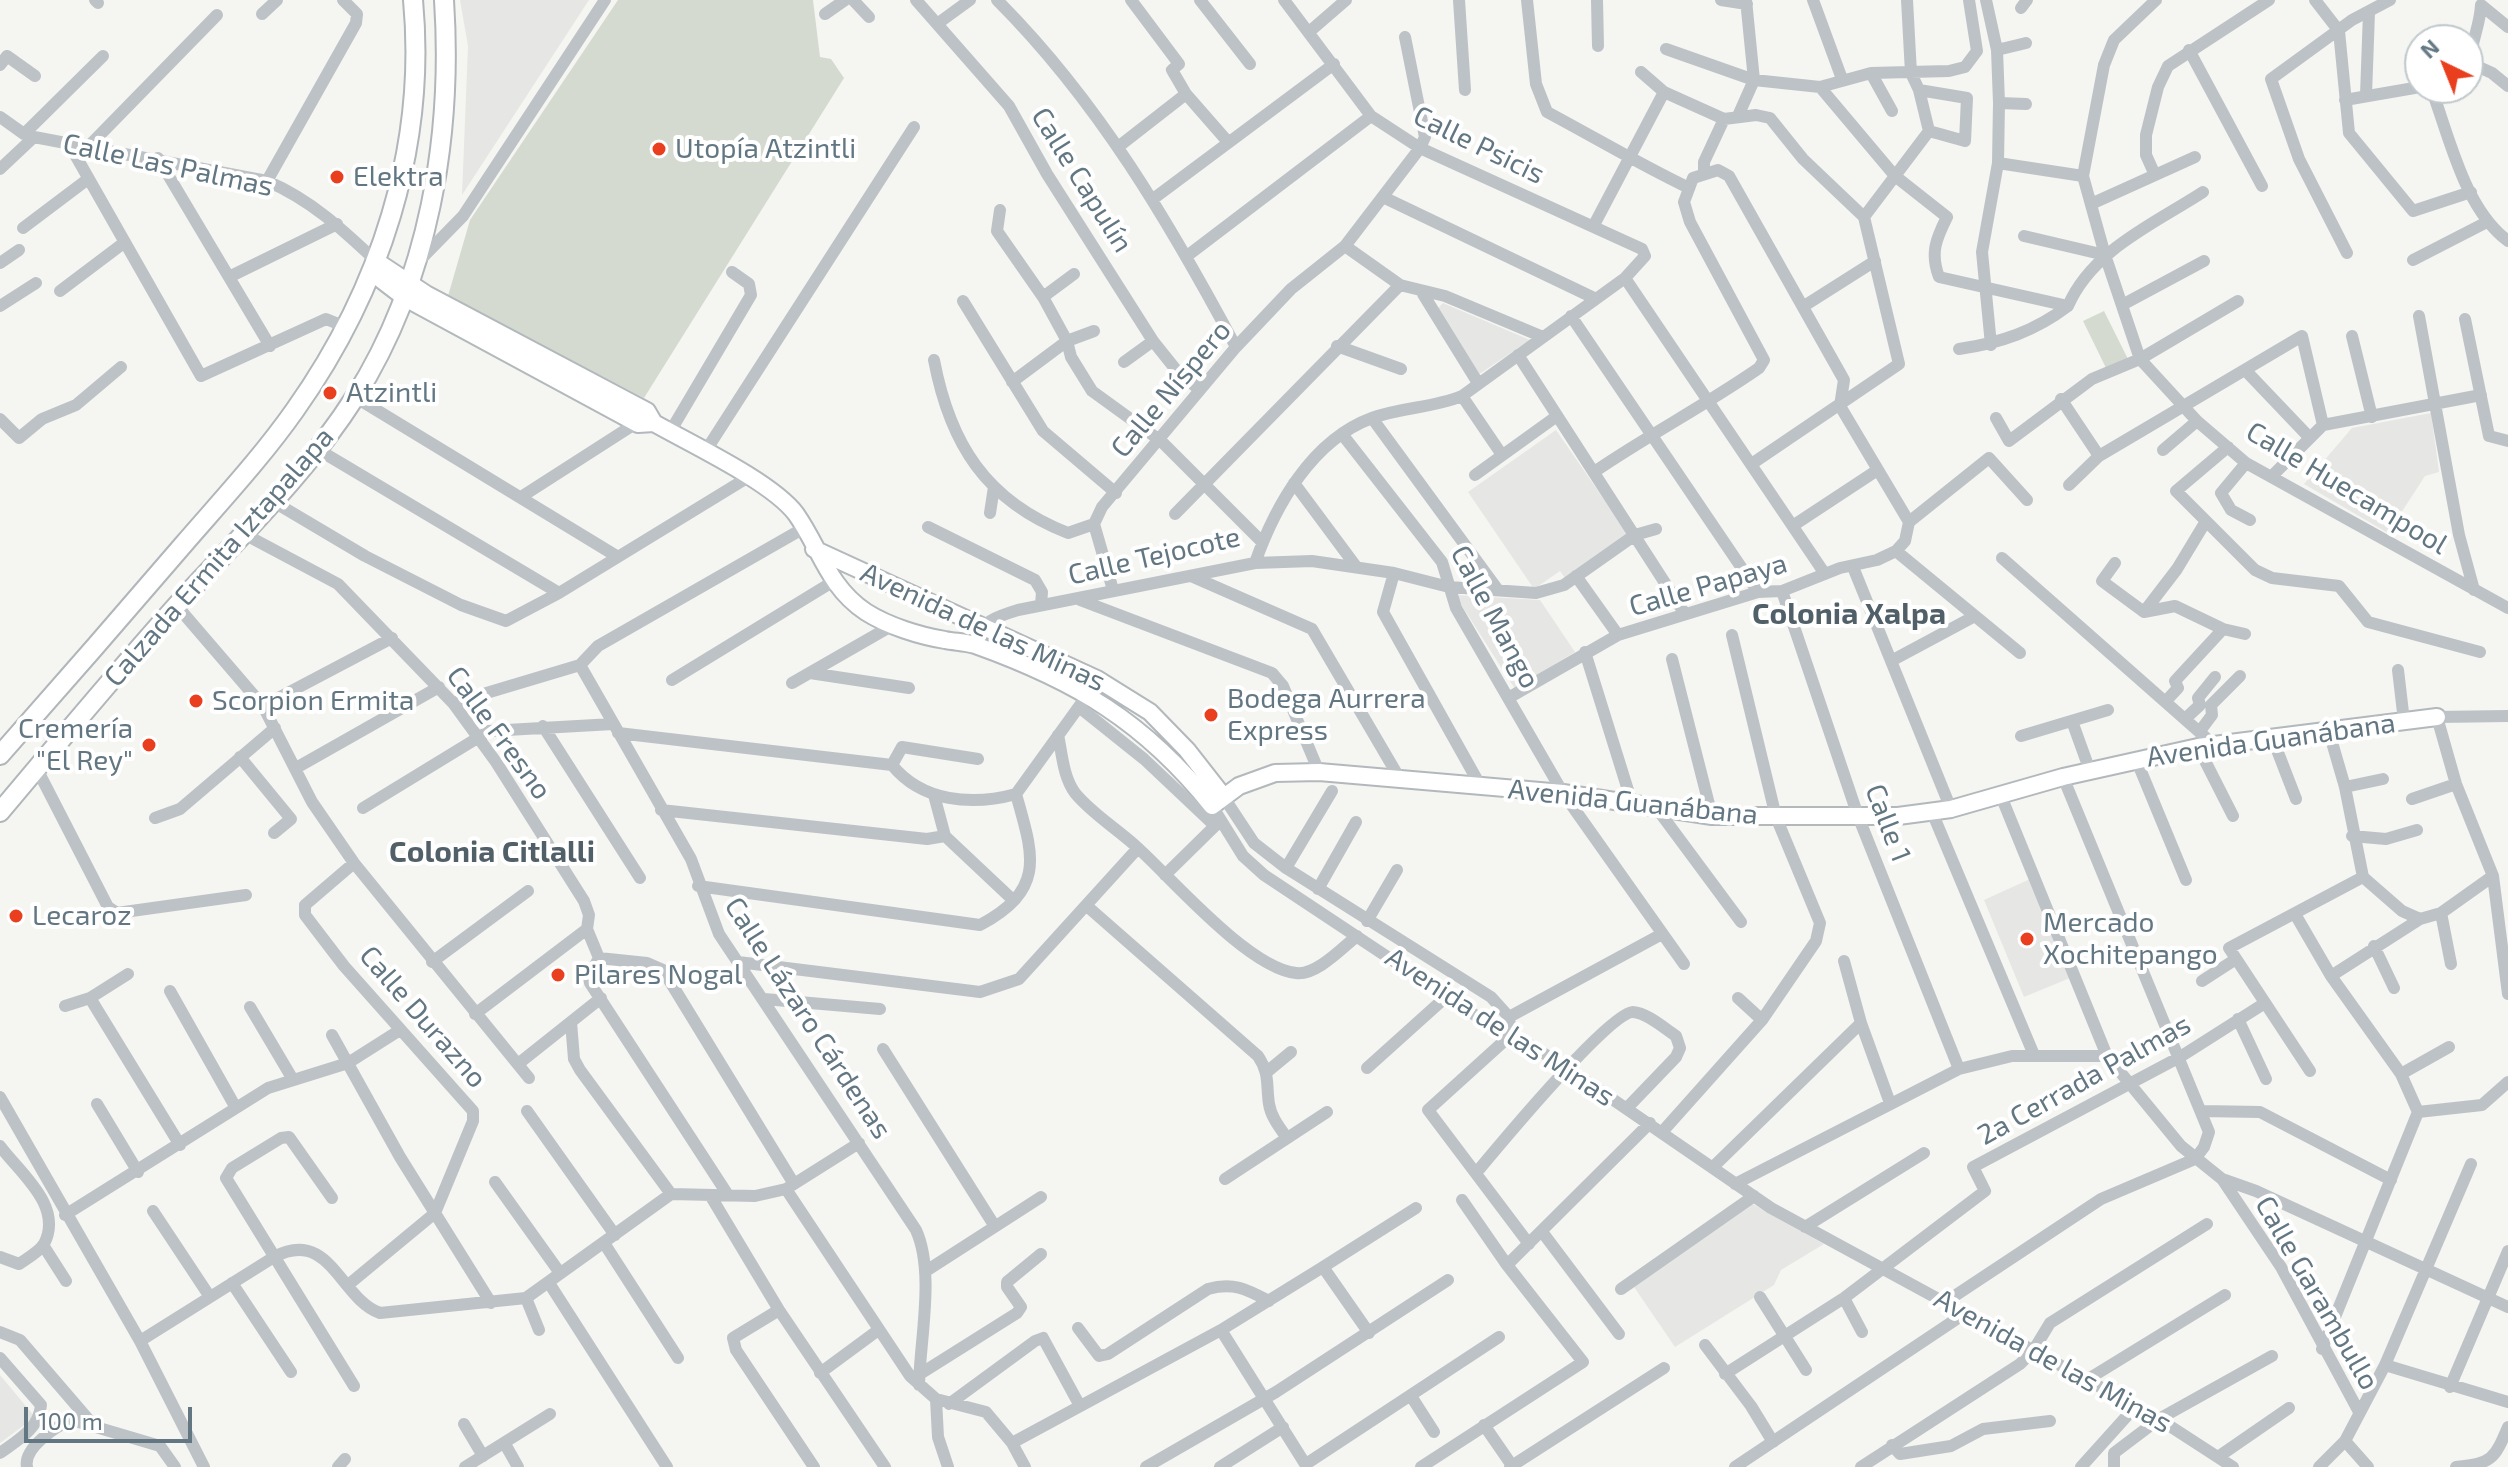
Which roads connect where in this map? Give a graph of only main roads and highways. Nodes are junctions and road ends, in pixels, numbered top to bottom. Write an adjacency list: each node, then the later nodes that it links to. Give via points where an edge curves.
1 (413, 0): 3 (main road, Calzada Ermita Iztapalapa, via 415,111 398,196 346,327 294,412)
2 (444, 0): 4 (main road, Calzada Ermita Iztapalapa, via 443,130 415,264 355,397 274,502)
3 (0, 755)
4 (0, 812)

